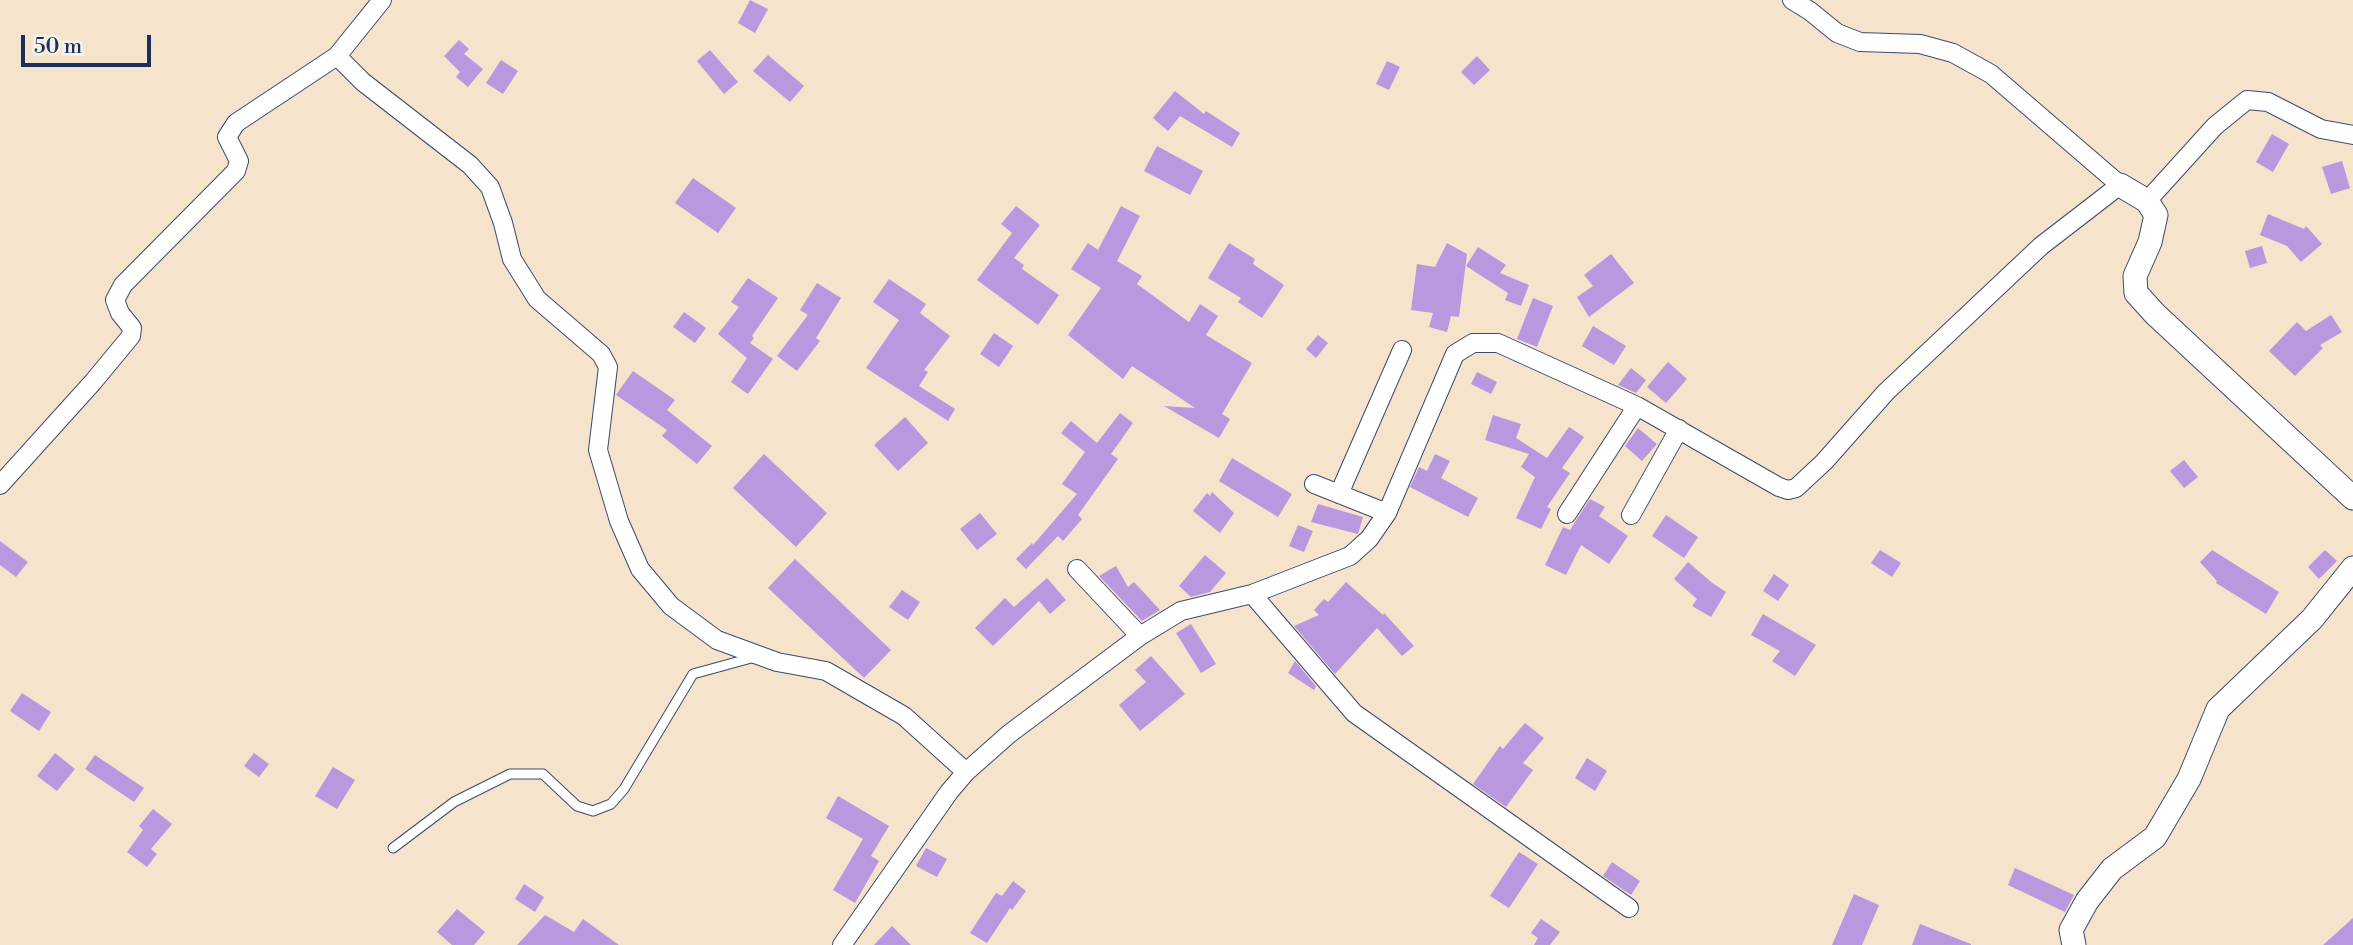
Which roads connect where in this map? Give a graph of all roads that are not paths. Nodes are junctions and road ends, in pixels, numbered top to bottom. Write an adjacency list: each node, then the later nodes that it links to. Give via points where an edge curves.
1 (382, 0): 3 (street)
2 (1792, 0): 5 (street, via 1836,33 1860,42 1920,44 1953,53 1990,74)
3 (337, 56): 11 (street, via 236,123 227,137 239,161 236,171 123,285 115,300 132,328 131,336); 21 (street, via 363,82 470,165 490,187 512,259 537,299 601,354 608,367 598,450 619,521 640,569 671,606 717,640)
4 (2353, 135): 6 (street, via 2321,129 2269,102 2247,100 2215,126)
5 (2120, 185): 6 (street); 9 (street, via 2032,255 1886,393 1796,488 1779,487)
6 (2147, 201): 13 (street, via 2155,215 2136,276 2136,293)
7 (1402, 350): 12 (street)
8 (1637, 406): 9 (street); 14 (street, via 1498,343 1473,343 1455,354); 15 (street)
9 (1679, 429): 16 (street)
10 (1314, 484): 12 (street)
11 (0, 485)
12 (1339, 494): 14 (street)
13 (2353, 498)
14 (1387, 513): 19 (street, via 1350,556)
15 (1567, 514)
16 (1631, 515)
17 (2353, 568): 26 (street, via 2312,619 2218,709 2189,779 2155,837 2112,869 2087,901 2071,930)
18 (1077, 569): 20 (street)
19 (1252, 594): 20 (street, via 1181,611); 24 (street, via 1354,713)
20 (1140, 636): 22 (street)
21 (760, 655): 22 (street, via 826,671 904,716); 23 (lane, via 693,674 611,804 593,811 577,806 543,774 510,774 454,802)
22 (966, 772): 25 (street)
23 (393, 848)
24 (1629, 908)
25 (842, 945)
26 (2074, 945)

